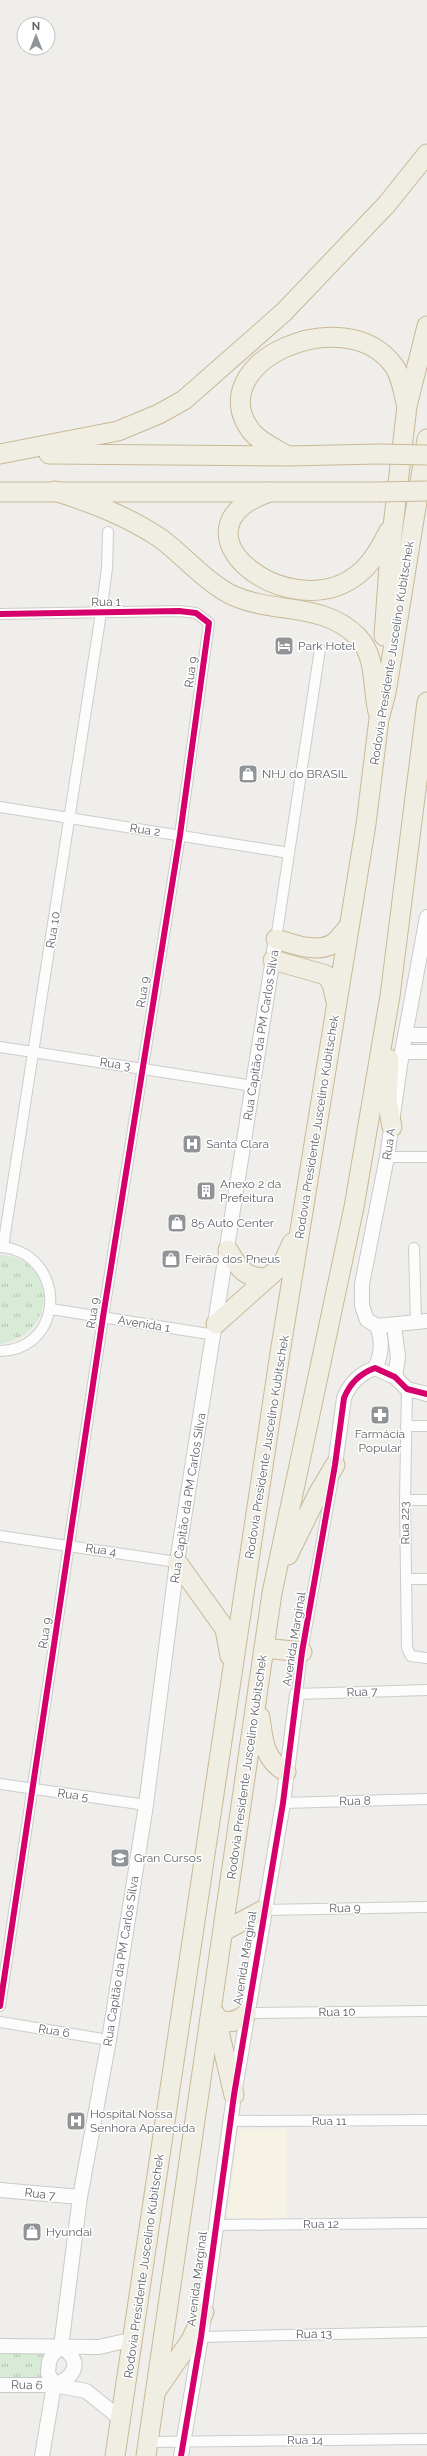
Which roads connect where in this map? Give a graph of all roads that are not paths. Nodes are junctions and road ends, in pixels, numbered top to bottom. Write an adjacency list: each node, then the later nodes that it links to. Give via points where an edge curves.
1 (427, 154): 5 (highway, via 387,204 284,312 184,400 159,414 118,431)
2 (427, 326): 3 (highway)
3 (407, 406): 7 (highway, via 400,376 388,358 371,345 330,336 293,343 272,354 252,371 244,385 242,399 244,418 251,431 264,443); 12 (highway)
4 (427, 439): 19 (highway, Rodovia Presidente Juscelino Kubitschek, via 386,693)
5 (0, 454): 7 (highway)
6 (427, 455): 7 (highway, bridge)
7 (289, 456)
8 (276, 490): 9 (highway); 10 (highway, bridge); 12 (highway, via 256,497 238,509 233,515 228,534 232,551 237,558 256,574 276,585 314,590 329,589 349,580 358,575 374,556)
9 (55, 491): 11 (highway); 19 (highway, via 115,512 137,524 161,539 232,596 267,607 305,610 340,622 358,637 368,653)
10 (427, 491)
11 (0, 492)
12 (393, 522): 19 (highway)
13 (108, 532): 14 (street, Rua 10, via 107,568)
14 (101, 613): 15 (street, Rua 1); 16 (street, Rua 1, via 188,612 196,613); 21 (street, Rua 10)
15 (0, 614)
16 (209, 623): 22 (street, Rua 9)
17 (320, 649): 23 (street, Rua Capitão da PM Carlos Silva)
18 (427, 702): 28 (highway, Rodovia Presidente Juscelino Kubitschek)
19 (379, 718): 25 (highway, Rodovia Presidente Juscelino Kubitschek, via 366,824)
20 (0, 807): 21 (street, Rua 2)
21 (68, 818): 22 (street, Rua 2); 33 (street, Rua 10)
22 (180, 835): 23 (street, Rua 2); 36 (street, Rua 9)
23 (289, 853): 26 (street, Rua Capitão da PM Carlos Silva)
24 (426, 924): 30 (street, Rua A)
25 (349, 926): 26 (highway, via 334,943 323,947 310,948); 29 (highway, Rodovia Presidente Juscelino Kubitschek)
26 (276, 939): 27 (street, Rua Capitão da PM Carlos Silva)
27 (273, 960): 29 (highway, via 326,975 332,984); 37 (street, Rua Capitão da PM Carlos Silva)
28 (390, 996): 38 (highway, via 387,1101); 67 (highway, Rodovia Presidente Juscelino Kubitschek, via 354,1207)
29 (337, 1003): 41 (highway, Rodovia Presidente Juscelino Kubitschek)
30 (406, 1035): 31 (street); 34 (street, Rua A)
31 (427, 1035)
32 (0, 1046): 33 (street, Rua 3)
33 (34, 1052): 36 (street, Rua 3); 42 (street, Rua 10)
34 (402, 1052): 35 (street); 38 (street, Rua A)
35 (427, 1052)
36 (142, 1068): 37 (street, Rua 3); 47 (street, Rua 9)
37 (253, 1086): 44 (street, Rua Capitão da PM Carlos Silva)
38 (392, 1127): 39 (street, Rua A)
39 (387, 1157): 40 (street); 49 (street, Rua A, via 360,1296 367,1320)
40 (427, 1157)
41 (303, 1218): 45 (highway, via 286,1260); 71 (highway, Rodovia Presidente Juscelino Kubitschek, via 280,1353)
42 (2, 1247): 46 (street, via 30,1258 46,1275 51,1292)
43 (414, 1248): 48 (street)
44 (228, 1250): 45 (highway, via 243,1272 254,1278); 51 (street, Rua Capitão da PM Carlos Silva)
45 (266, 1278): 51 (highway)
46 (51, 1309): 47 (street, Avenida 1); 52 (street, via 36,1337 22,1346)
47 (103, 1317): 51 (street, Avenida 1); 63 (street, Rua 9)
48 (422, 1321): 50 (street)
49 (377, 1326): 50 (street); 53 (street, via 382,1346 380,1359)
50 (394, 1326): 54 (street, via 398,1357)
51 (215, 1329): 64 (street, Rua Capitão da PM Carlos Silva)
52 (0, 1351)
53 (375, 1368): 54 (street); 59 (street, via 361,1374 347,1390)
54 (396, 1377): 55 (street)
55 (407, 1389): 56 (street); 57 (street, Rua 223)
56 (427, 1394)
57 (406, 1426): 58 (street); 60 (street, Rua 223)
58 (427, 1426)
59 (335, 1465): 67 (highway, via 296,1538); 69 (street, Avenida Marginal)
60 (405, 1500): 61 (street); 65 (street, Rua 223)
61 (427, 1500)
62 (0, 1536): 63 (street, Rua 4)
63 (69, 1546): 64 (street, Rua 4); 77 (street, Rua 9)
64 (177, 1562): 71 (highway, via 225,1629 230,1648); 80 (street, Rua Capitão da PM Carlos Silva)
65 (406, 1579): 66 (street); 70 (street, Rua 223, via 407,1648 411,1656)
66 (427, 1579)
67 (272, 1593): 68 (highway, Rodovia Presidente Juscelino Kubitschek)
68 (264, 1648): 69 (highway); 73 (highway, Rodovia Presidente Juscelino Kubitschek)
69 (302, 1652): 74 (street, Avenida Marginal)
70 (427, 1658)
71 (231, 1684): 100 (highway, Rodovia Presidente Juscelino Kubitschek)
72 (427, 1690): 74 (street, Rua 7)
73 (258, 1693): 75 (highway, via 262,1736 268,1756 275,1766); 83 (highway, Rodovia Presidente Juscelino Kubitschek)
74 (297, 1694): 75 (street, Avenida Marginal)
75 (286, 1772): 79 (street, Avenida Marginal)
76 (0, 1784): 77 (street, Rua 5)
77 (32, 1789): 80 (street, Rua 5); 84 (street, Rua 9)
78 (427, 1799): 79 (street, Rua 8)
79 (283, 1803): 82 (street, Avenida Marginal)
80 (146, 1805): 89 (street, Rua Capitão da PM Carlos Silva)
81 (427, 1907): 82 (street, Rua 9)
82 (263, 1910): 83 (highway); 87 (street, Avenida Marginal)
83 (224, 1931): 86 (highway, Rodovia Presidente Juscelino Kubitschek)
84 (0, 2006)
85 (427, 2011): 87 (street, Rua 10)
86 (215, 2013): 87 (highway, via 223,2022 234,2022); 90 (highway); 105 (highway, Rodovia Presidente Juscelino Kubitschek)
87 (247, 2013): 90 (street, Avenida Marginal)
88 (0, 2022): 89 (street, Rua 6)
89 (109, 2040): 94 (street, Rua Capitão da PM Carlos Silva)
90 (234, 2094): 92 (street, Avenida Marginal)
91 (427, 2120): 92 (street, Rua 11)
92 (231, 2122): 96 (street, Avenida Marginal)
93 (0, 2190): 94 (street, Rua 7)
94 (80, 2198): 102 (street, Rua Capitão da PM Carlos Silva)
95 (427, 2223): 96 (street, Rua 12)
96 (215, 2224): 97 (street, Avenida Marginal)
97 (204, 2312): 99 (street, Avenida Marginal); 105 (highway, via 191,2340)
98 (427, 2332): 99 (street, Rua 13)
99 (201, 2337): 108 (street, Avenida Marginal)
100 (134, 2339): 102 (street, via 99,2347); 106 (highway, Rodovia Presidente Juscelino Kubitschek)
101 (0, 2346): 102 (street)
102 (62, 2347): 104 (street, via 52,2355 49,2362 48,2373); 104 (street, via 69,2352 74,2366 73,2374 67,2380)
103 (0, 2385): 104 (street, Rua 6)
104 (54, 2385): 106 (street, Rua 6, via 86,2391); 110 (street)
105 (154, 2394): 109 (highway, Rodovia Presidente Juscelino Kubitschek)
106 (122, 2419): 111 (highway, Rodovia Presidente Juscelino Kubitschek)
107 (427, 2439): 108 (street, Rua 14)
108 (183, 2441): 109 (street, Rua 14); 112 (street, Avenida Marginal)
109 (147, 2449)
110 (42, 2456)
111 (115, 2456)
112 (181, 2456)

